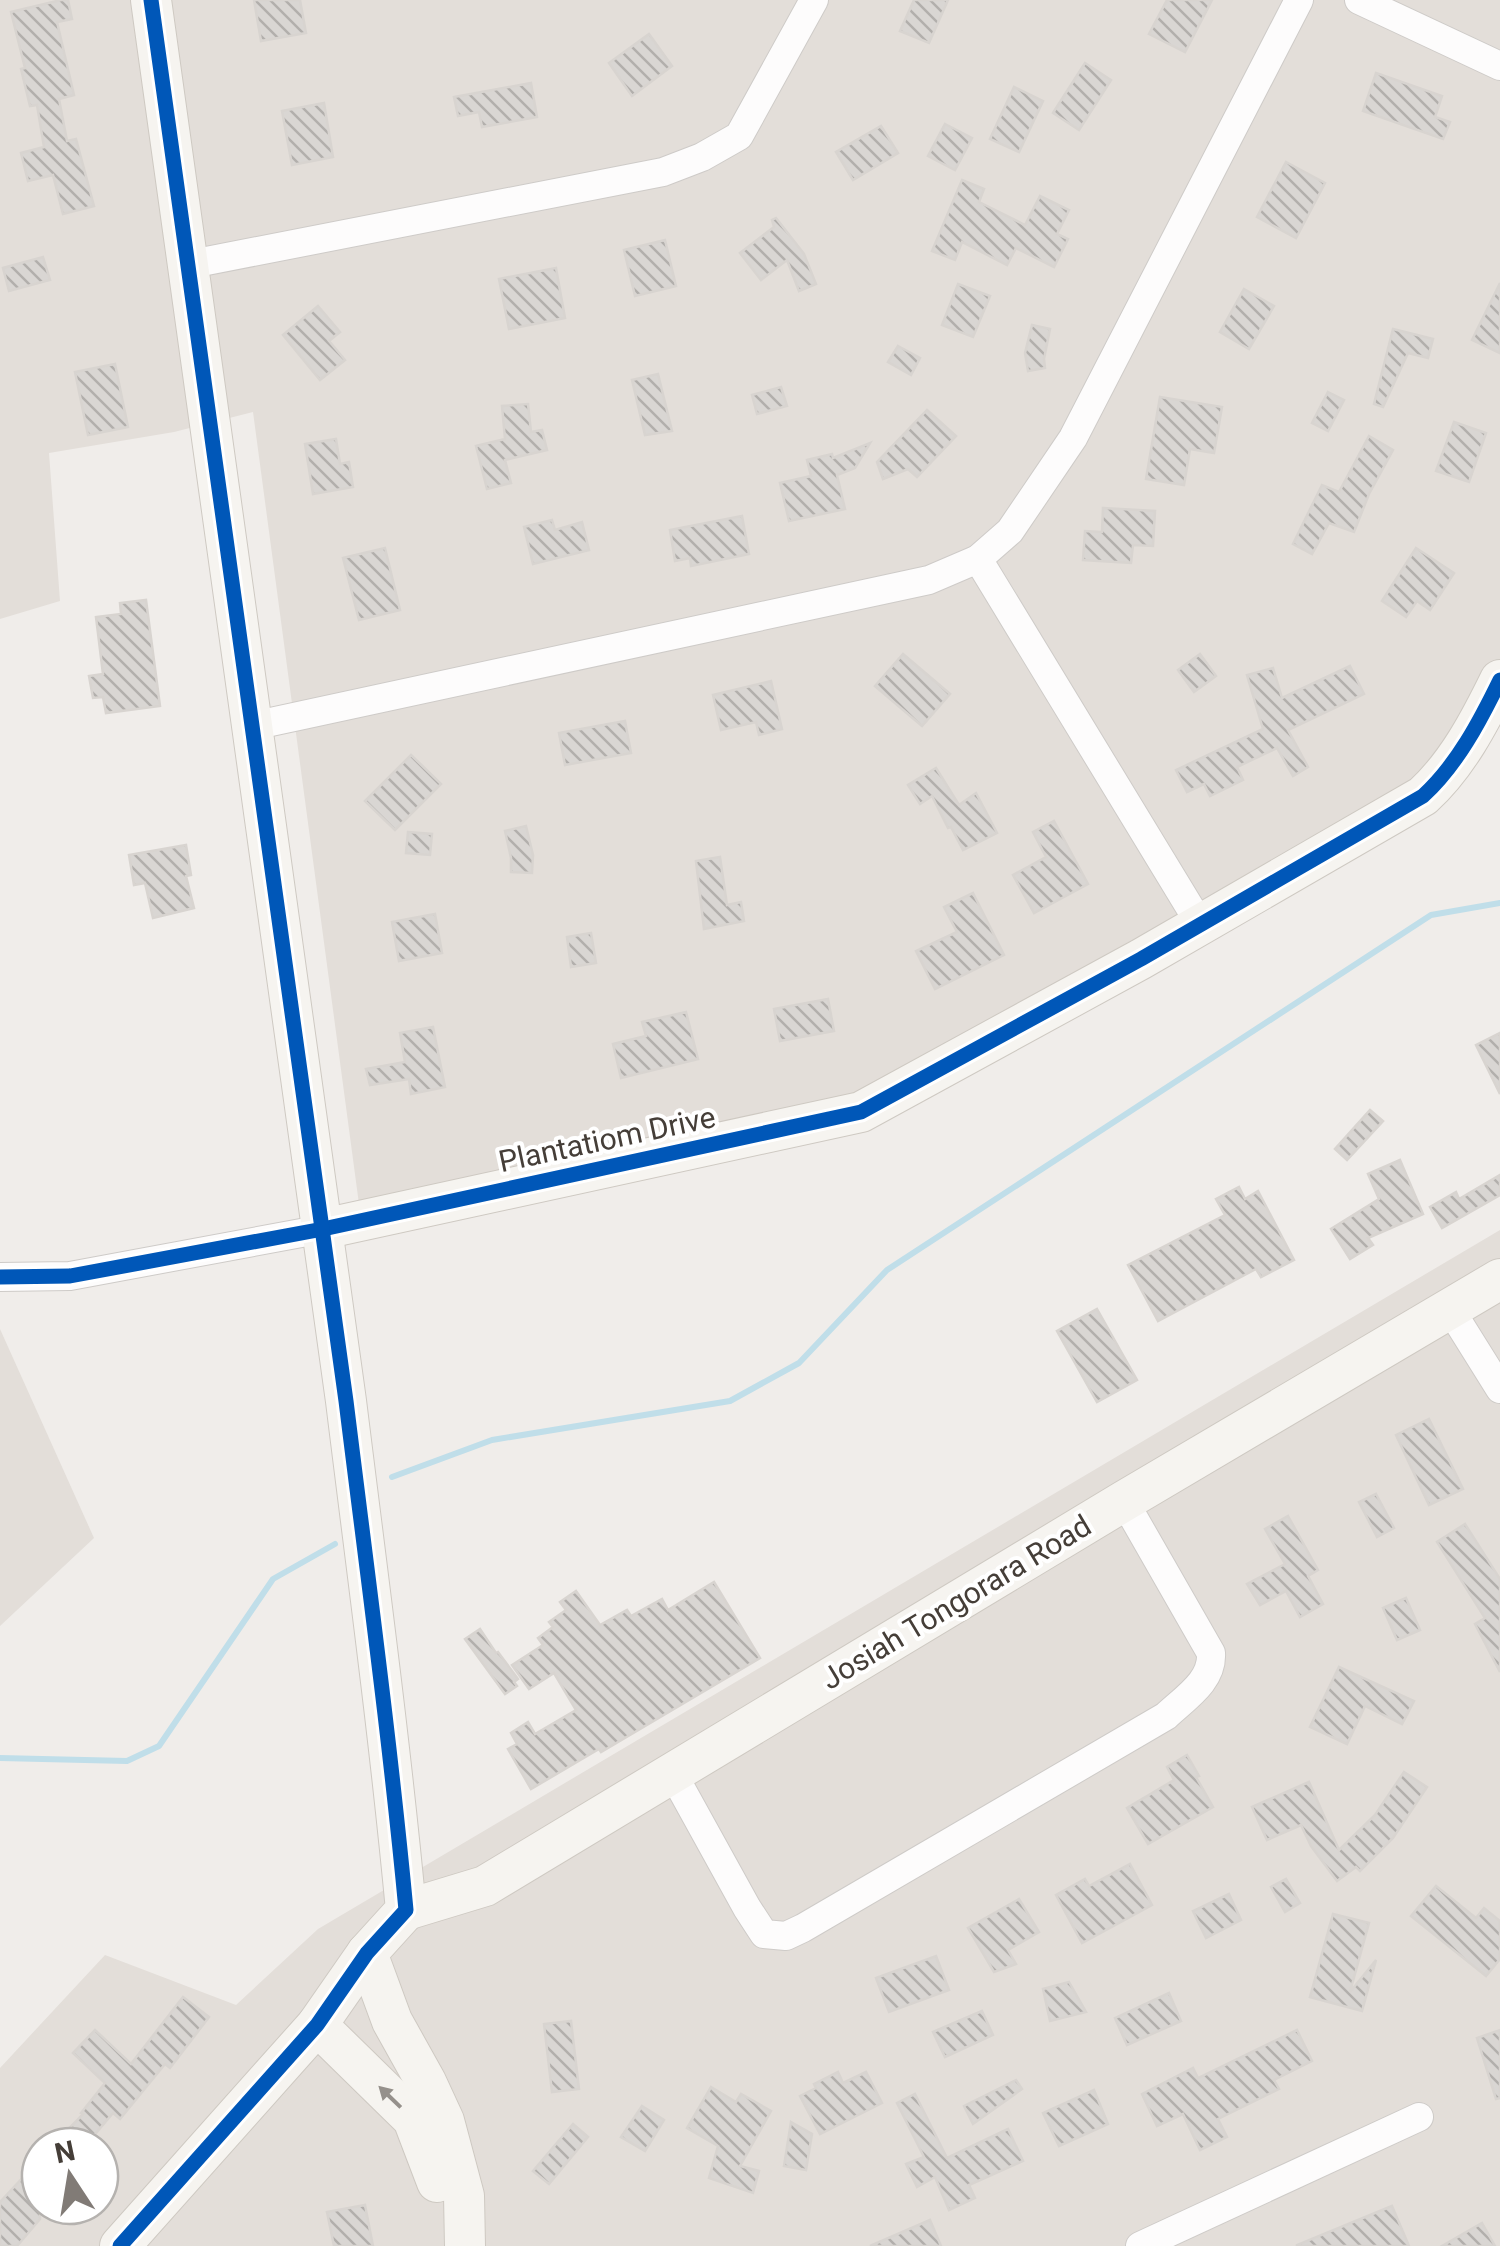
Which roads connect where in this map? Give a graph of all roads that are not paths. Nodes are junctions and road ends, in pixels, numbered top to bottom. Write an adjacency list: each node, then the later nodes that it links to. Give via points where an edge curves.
1 (151, 0): 6 (street)
2 (814, 0): 6 (street, via 739,136 702,157 663,172)
3 (1300, 0): 7 (street, via 1073,438 1010,531)
4 (1359, 0): 5 (street)
5 (1500, 66)
6 (186, 265): 9 (street)
7 (978, 559): 9 (street, via 929,580); 10 (street)
8 (1500, 680): 10 (street, Plantatiom Drive, via 1454,760 1422,796)
9 (252, 726): 11 (street)
10 (1200, 924): 11 (street, Plantatiom Drive, via 861,1112)
11 (324, 1229): 12 (street, via 70,1276); 18 (street)
12 (0, 1277)
13 (1500, 1279): 14 (street, Josiah Tongorara Road)
14 (1450, 1309): 15 (street); 16 (street, Josiah Tongorara Road)
15 (1500, 1389)
16 (1124, 1501): 17 (street, Josiah Tongorara Road); 17 (street, via 1211,1653 1206,1676 1166,1716 786,1936 764,1934)
17 (673, 1774): 18 (street, Josiah Tongorara Road, via 485,1886)
18 (406, 1910): 19 (street)
19 (367, 1953): 20 (street); 21 (street, via 392,2021)
20 (317, 2025): 21 (street, via 372,2042); 23 (street); 24 (street, one-way to 20, via 413,2119)
21 (426, 2082): 24 (street, via 444,2120 464,2196)
22 (1419, 2117): 25 (street)
23 (120, 2246)
24 (462, 2246)
25 (1140, 2246)

